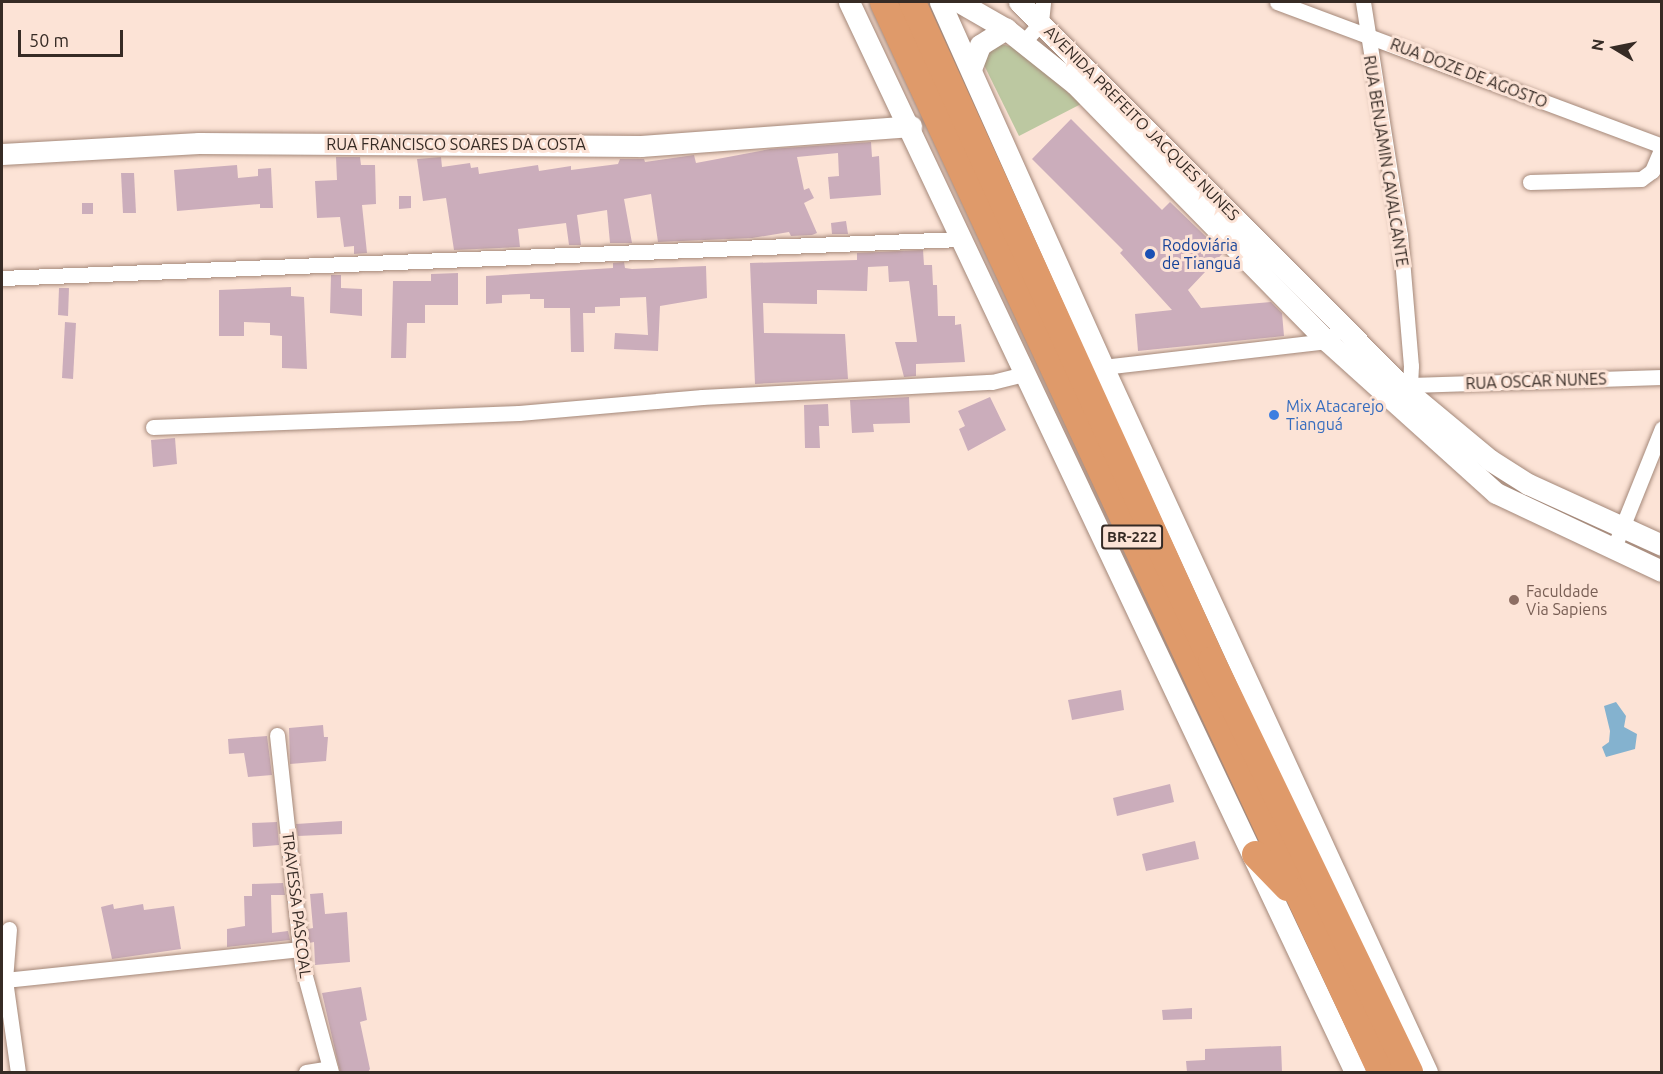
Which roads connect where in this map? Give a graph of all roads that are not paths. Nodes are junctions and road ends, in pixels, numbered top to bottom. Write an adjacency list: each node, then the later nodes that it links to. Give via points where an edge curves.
1 (849, 2): 9 (main road, BR-222)
2 (912, 2): 43 (highway, BR-222, via 1211,660)
3 (940, 2): 13 (main road, BR-222)
4 (959, 2): 10 (main road, AVENIDA PREFEITO JACQUES NUNES)
5 (1019, 2): 8 (main road, AVENIDA PREFEITO JACQUES NUNES)
6 (1276, 2): 11 (street, RUA DOZE DE AGOSTO)
7 (1363, 2): 11 (street, RUA BENJAMIN CAVALCANTE)
8 (1042, 12): 12 (street); 14 (main road, AVENIDA PREFEITO JACQUES NUNES)
9 (873, 18): 16 (main road, BR-222); 44 (highway, BR-222)
10 (1006, 29): 12 (main road, AVENIDA PREFEITO JACQUES NUNES); 13 (main road, via 980,45)
11 (1367, 34): 18 (street, RUA DOZE DE AGOSTO); 34 (street, RUA BENJAMIN CAVALCANTE, via 1400,235)
12 (1023, 43): 14 (main road, AVENIDA PREFEITO JACQUES NUNES)
13 (971, 69): 31 (main road, BR-222)
14 (1082, 77): 15 (main road, AVENIDA PREFEITO JACQUES NUNES); 17 (main road, AVENIDA PREFEITO JACQUES NUNES)
15 (1142, 122): 17 (main road); 20 (main road, AVENIDA PREFEITO JACQUES NUNES)
16 (911, 126): 19 (main road, RUA FRANCISCO SOARES DA COSTA, via 641,146 199,143); 25 (main road)
17 (1126, 137): 22 (main road, AVENIDA PREFEITO JACQUES NUNES)
18 (1662, 147): 21 (street, via 1652,171 1641,178)
19 (2, 154)
20 (1191, 171): 22 (main road); 23 (main road, AVENIDA PREFEITO JACQUES NUNES)
21 (1530, 182)
22 (1175, 186): 24 (main road, AVENIDA PREFEITO JACQUES NUNES)
23 (1241, 223): 24 (main road); 26 (main road, AVENIDA PREFEITO JACQUES NUNES)
24 (1226, 238): 28 (main road, AVENIDA PREFEITO JACQUES NUNES)
25 (958, 239): 27 (street); 32 (main road)
26 (1294, 276): 28 (main road); 29 (main road, AVENIDA PREFEITO JACQUES NUNES)
27 (2, 278)
28 (1278, 291): 30 (main road, AVENIDA PREFEITO JACQUES NUNES)
29 (1343, 326): 30 (street); 34 (main road, AVENIDA PREFEITO JACQUES NUNES)
30 (1327, 341): 31 (street); 34 (main road, AVENIDA PREFEITO JACQUES NUNES)
31 (1103, 367): 45 (main road, BR-222)
32 (1027, 373): 35 (street, via 992,382 702,397 519,412); 42 (main road)
33 (1662, 377): 34 (street, RUA OSCAR NUNES)
34 (1404, 394): 37 (main road, AVENIDA PREFEITO JACQUES NUNES, via 1518,478); 39 (main road, AVENIDA PREFEITO JACQUES NUNES, via 1496,493)
35 (153, 427)
36 (1662, 428): 37 (street)
37 (1623, 528): 38 (main road, AVENIDA PREFEITO JACQUES NUNES); 39 (street)
38 (1662, 545)
39 (1613, 550): 40 (main road, AVENIDA PREFEITO JACQUES NUNES)
40 (1662, 571)
41 (277, 735): 47 (street, TRAVESSA PASCOAL)
42 (1255, 854): 44 (highway); 53 (main road)
43 (1306, 856): 45 (highway); 55 (highway, BR-222)
44 (1304, 904): 54 (highway, BR-222)
45 (1356, 919): 56 (main road, BR-222)
46 (9, 928): 48 (street)
47 (300, 949): 48 (street); 50 (street, TRAVESSA PASCOAL)
48 (5, 980): 49 (street)
49 (8, 1048): 51 (street)
50 (331, 1070): 52 (street)
51 (18, 1072)
52 (306, 1072)
53 (1355, 1072)
54 (1381, 1072)
55 (1408, 1072)
56 (1427, 1072)

